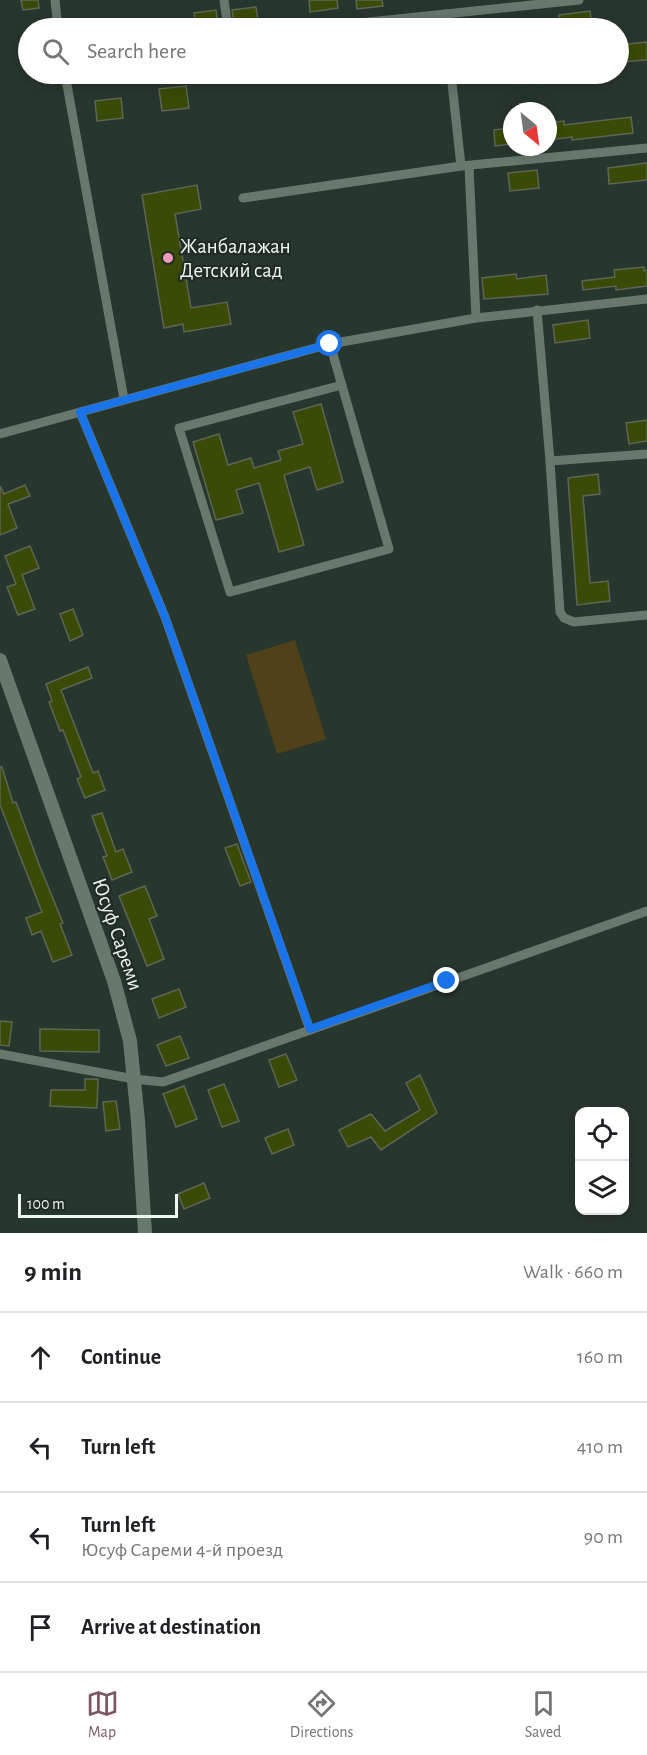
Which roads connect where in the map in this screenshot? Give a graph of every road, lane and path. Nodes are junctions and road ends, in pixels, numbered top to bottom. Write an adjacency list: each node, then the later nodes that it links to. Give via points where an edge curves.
1 (55, 0): 5 (street)
2 (224, 0): 6 (street)
3 (579, 0): 4 (street)
4 (445, 14): 7 (street); 8 (street)
5 (57, 18)
6 (227, 18)
7 (407, 18)
8 (445, 18)
9 (67, 84): 19 (street)
10 (453, 84): 12 (street)
11 (647, 148): 12 (street)
12 (465, 166): 13 (street); 16 (street)
13 (243, 198)
14 (647, 299): 15 (street)
15 (537, 310): 16 (street); 23 (street)
16 (476, 318): 17 (street)
17 (330, 344): 18 (street); 19 (street)
18 (342, 385): 18 (street, via 389,549 230,592 179,428)
19 (124, 399): 20 (street)
20 (80, 412): 21 (street); 27 (street, via 165,617)
21 (0, 434)
22 (647, 454): 23 (street)
23 (550, 461): 24 (street, via 560,612 574,622)
24 (647, 615)
25 (0, 660): 29 (main road, Юсуф Сареми, via 114,981)
26 (647, 911): 27 (street)
27 (310, 1029): 29 (street, via 163,1082)
28 (0, 1054): 29 (street)
29 (134, 1079): 30 (main road, Юсуф Сареми)
30 (145, 1233)

